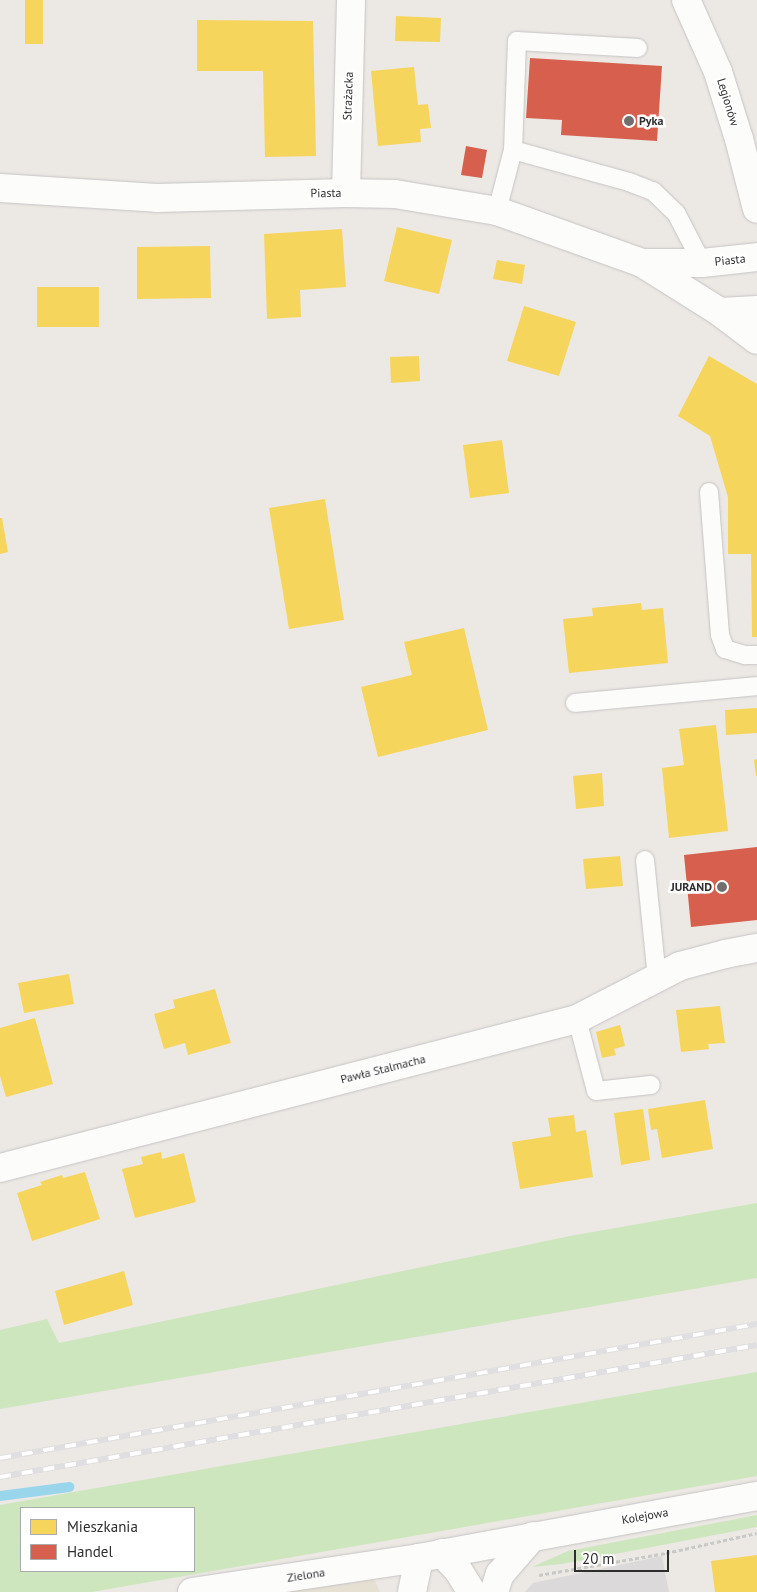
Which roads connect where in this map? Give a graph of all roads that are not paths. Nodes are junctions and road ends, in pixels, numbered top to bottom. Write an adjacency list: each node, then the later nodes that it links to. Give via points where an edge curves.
1 (351, 0): 6 (street, Strażacka)
2 (686, 0): 7 (street, Legionów, via 718,72 740,140)
3 (638, 48): 4 (lane, via 517,41)
4 (513, 150): 8 (lane); 11 (lane, via 653,191 676,213)
5 (0, 188): 6 (street, Piasta, via 157,198)
6 (346, 193): 8 (street, Piasta, via 395,194)
7 (757, 209)
8 (497, 211): 10 (street, Piasta)
9 (757, 258): 11 (street, Piasta)
10 (642, 263): 11 (street, Piasta); 13 (street, Piasta)
11 (702, 263)
12 (757, 310): 13 (street)
13 (720, 312): 14 (street, Piasta)
14 (757, 340)
15 (709, 492): 16 (lane, via 720,635 725,649 745,655)
16 (757, 654)
17 (757, 686): 18 (lane)
18 (575, 703)
19 (645, 860): 21 (lane)
20 (757, 948): 21 (street, Pawła Stalmacha, via 680,966)
21 (657, 978): 22 (street, Pawła Stalmacha)
22 (577, 1019): 23 (lane, via 596,1091); 24 (street, Pawła Stalmacha)
23 (651, 1085)
24 (0, 1168)
25 (757, 1496): 26 (street, Kolejowa)
26 (533, 1536): 27 (street, Kolejowa); 31 (street, via 500,1574)
27 (431, 1556): 28 (street, Zielona); 29 (street); 30 (street, via 458,1570)
28 (192, 1592)
29 (412, 1592)
30 (472, 1592)
31 (494, 1592)

